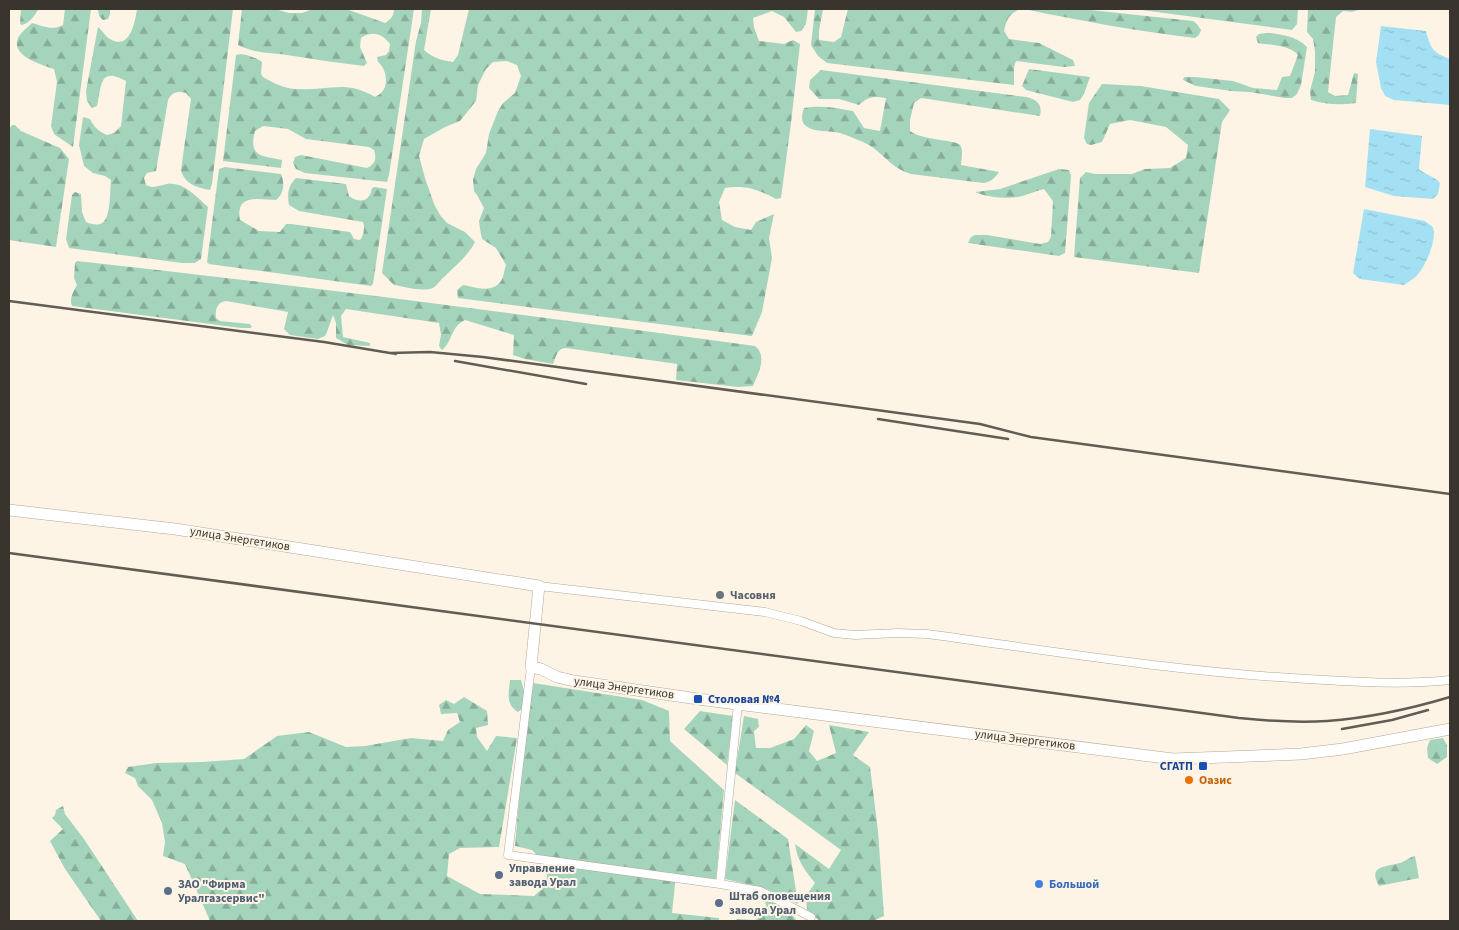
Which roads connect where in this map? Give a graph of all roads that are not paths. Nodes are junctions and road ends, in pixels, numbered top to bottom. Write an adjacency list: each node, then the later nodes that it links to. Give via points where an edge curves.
1 (9, 510): 2 (street, улица Энергетиков, via 175,529)
2 (539, 586): 3 (street); 4 (street, via 765,612 834,633 927,634 1182,669 1393,684)
3 (531, 667): 5 (street, улица Энергетиков, via 574,681); 7 (street, via 508,856)
4 (1450, 680)
5 (738, 704): 6 (street, улица Энергетиков, via 1173,759 1309,753); 7 (street)
6 (1450, 729)
7 (720, 884): 8 (street, via 760,891)
8 (811, 917)

